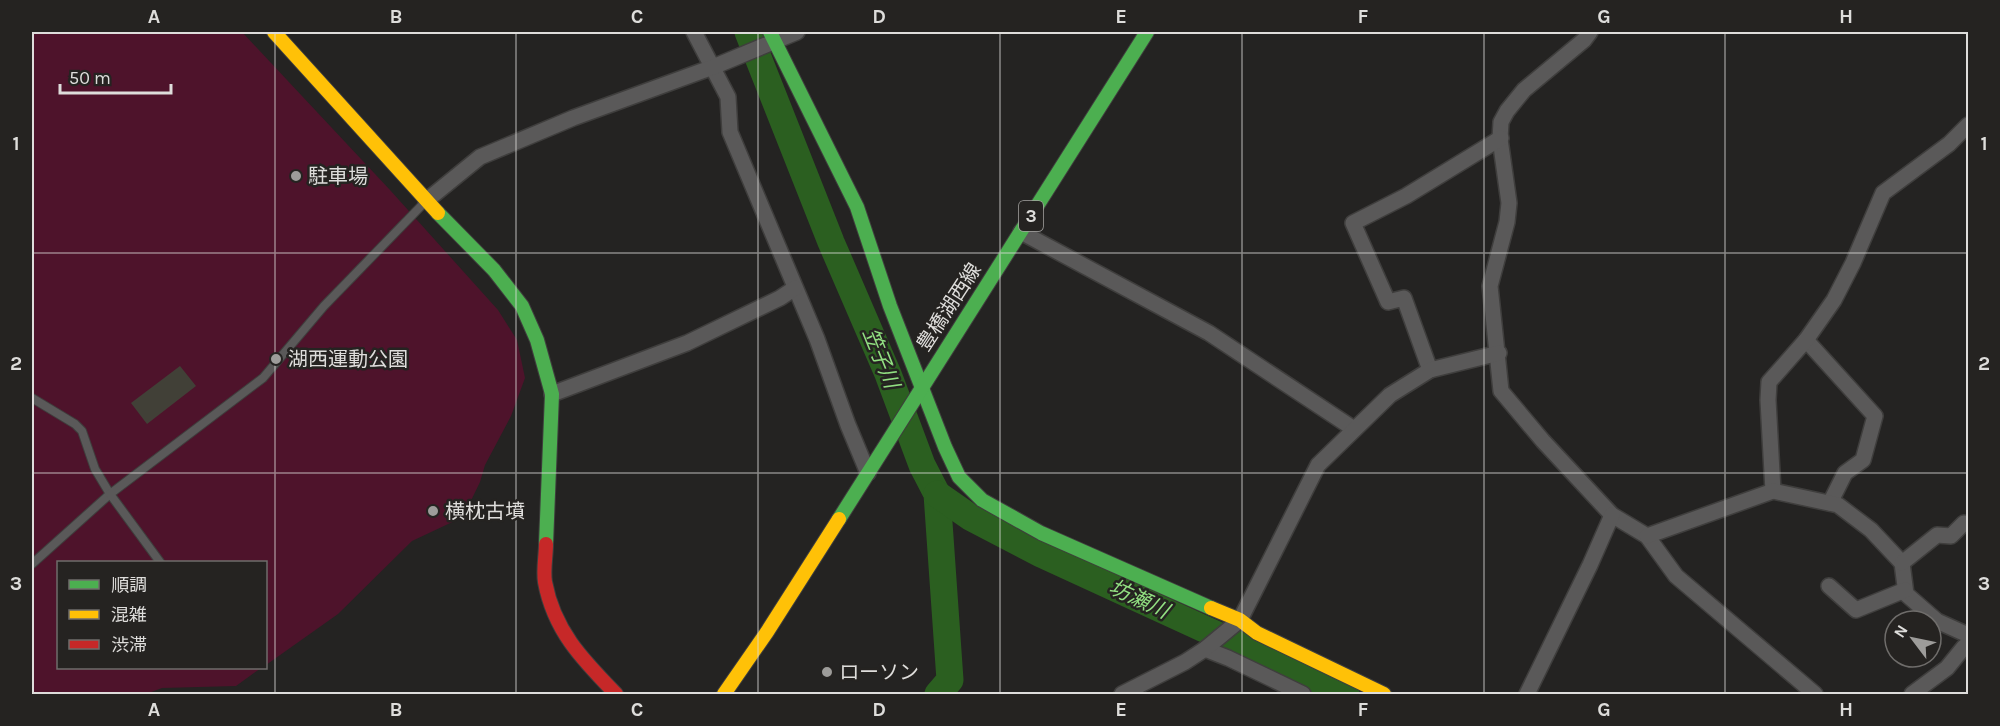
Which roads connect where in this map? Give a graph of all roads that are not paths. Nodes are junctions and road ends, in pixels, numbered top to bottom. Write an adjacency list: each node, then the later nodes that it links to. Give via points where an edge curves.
1 (274, 32): 10 (street)
2 (694, 32): 7 (street)
3 (796, 32): 6 (street)
4 (1147, 32): 11 (street, 豊橋湖西線 / 3)
5 (1590, 32): 9 (street, via 1524,90 1507,111)
6 (772, 36): 7 (street); 16 (street, via 857,207)
7 (717, 65): 10 (street, via 480,157); 12 (street, via 728,97 730,132)
8 (1968, 125): 13 (street, via 1883,193 1834,300)
9 (1501, 138): 14 (street, via 1509,203 1490,286); 15 (street, via 1353,223 1388,302 1404,298)
10 (426, 201): 17 (street, via 494,270 522,306 537,340); 22 (lane, via 324,306 263,378)
11 (1021, 232): 16 (street, 豊橋湖西線 / 3); 19 (street, via 1209,333)
12 (795, 288): 17 (street, via 687,343); 20 (street)
13 (1806, 340): 21 (street, via 1769,382); 23 (street, via 1875,416 1863,460 1845,473)
14 (1499, 353): 15 (street); 24 (street, via 1502,391)
15 (1430, 370): 19 (street, via 1390,394)
16 (922, 385): 20 (street, 豊橋湖西線 / 3); 32 (street, via 959,477 982,500 1041,533)
17 (552, 394): 36 (street, via 545,580 555,618 580,657)
18 (32, 398): 22 (lane, via 82,431 95,469)
19 (1354, 429): 32 (street, via 1318,465)
20 (868, 472): 37 (street, 豊橋湖西線 / 3)
21 (1773, 491): 23 (street); 26 (street)
22 (110, 494): 27 (lane); 29 (lane)
23 (1830, 503): 28 (street, via 1838,504 1871,530)
24 (1612, 515): 26 (street); 41 (street)
25 (1964, 523): 28 (street, via 1951,536 1937,535)
26 (1647, 536): 42 (street, via 1676,576)
27 (159, 561)
28 (1902, 563): 31 (street)
29 (32, 564)
30 (1829, 586): 31 (street, via 1856,610)
31 (1905, 590): 33 (street, via 1938,621)
32 (1237, 624): 34 (street); 40 (street)
33 (1968, 635)
34 (1208, 647): 38 (street); 39 (street)
35 (1968, 649): 43 (street, via 1964,647 1947,668)
36 (616, 694)
37 (724, 694)
38 (1122, 694)
39 (1304, 694)
40 (1384, 694)
41 (1527, 694)
42 (1815, 694)
43 (1912, 694)

